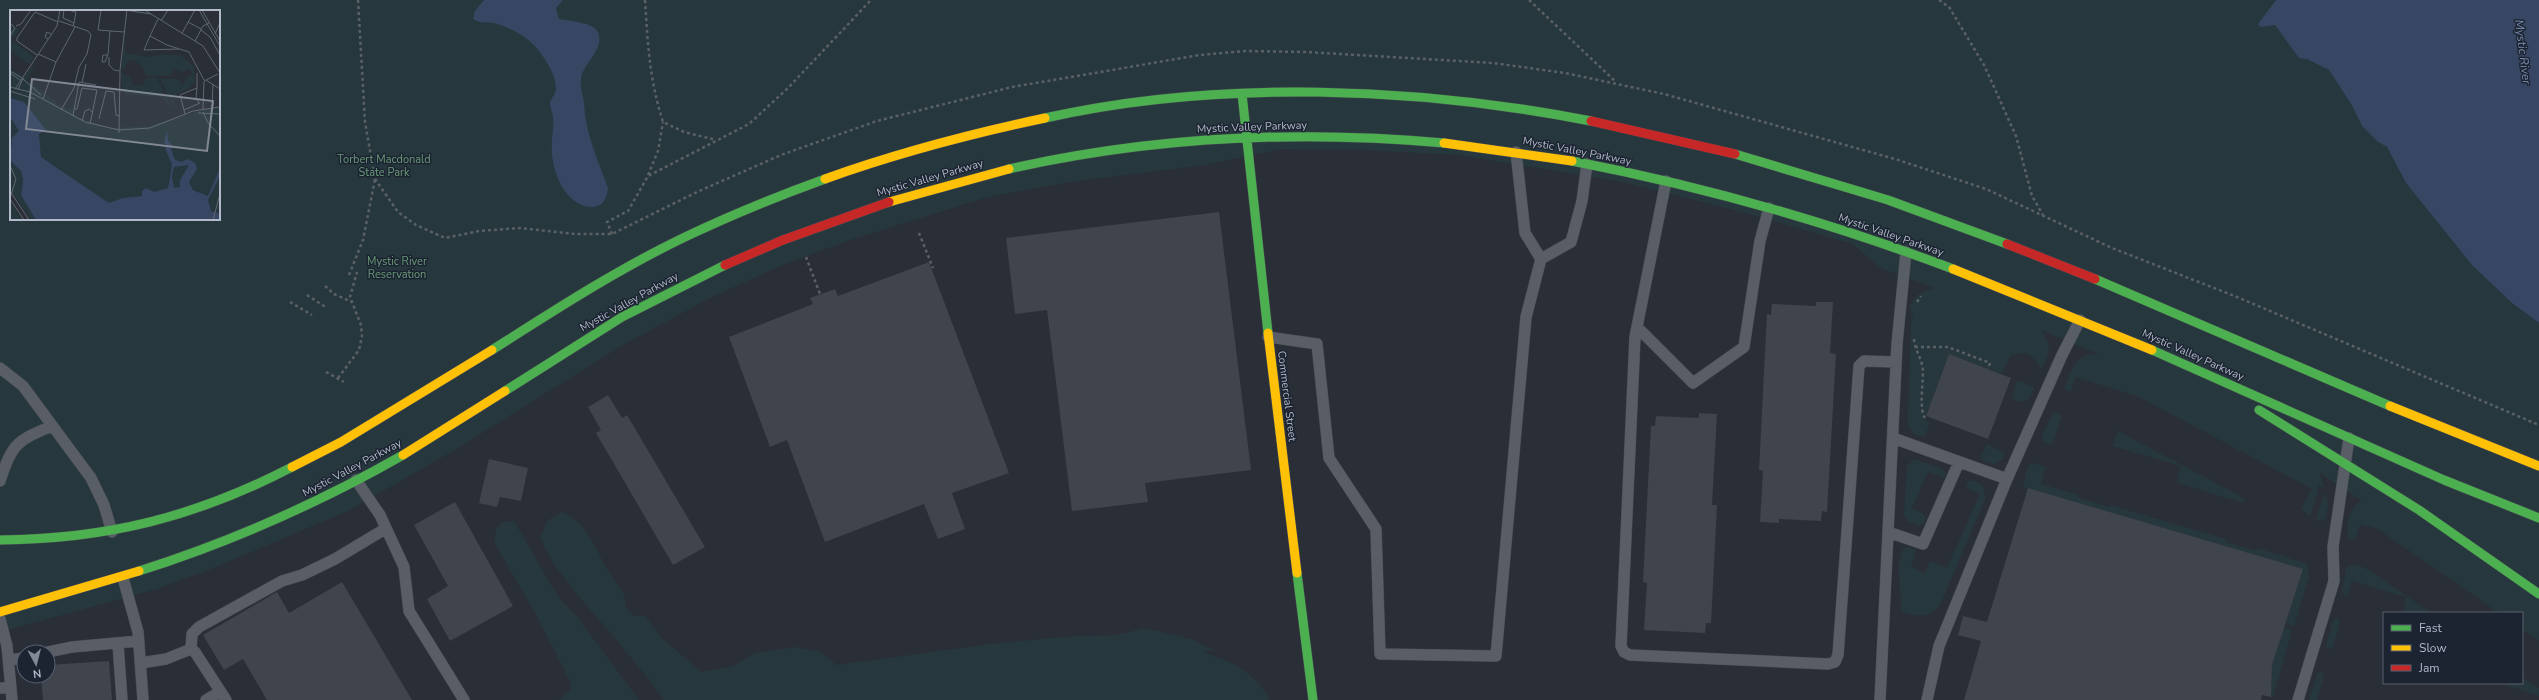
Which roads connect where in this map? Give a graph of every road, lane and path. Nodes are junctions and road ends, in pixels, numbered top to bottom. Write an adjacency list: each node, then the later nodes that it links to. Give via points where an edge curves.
1 (358, 0): 14 (path, via 365,122)
2 (645, 0): 8 (path, via 648,62 654,95)
3 (871, 0): 10 (path, via 788,88 749,124)
4 (1529, 0): 6 (path)
5 (1939, 0): 17 (path, via 1949,7 1984,65 2016,136 2032,196)
6 (1616, 83)
7 (1242, 94): 9 (main road, Commercial Street); 48 (main road, via 1381,94 1505,107 1638,131 1777,166 1881,198 1980,234); 54 (main road, via 1118,106 977,133 872,162 773,198 676,241 587,288 401,407 305,460 184,512)
8 (663, 122): 10 (path, via 684,132); 13 (path, via 658,151)
9 (1247, 137): 11 (main road, Mystic Valley Parkway, via 1403,139); 34 (main road, Commercial Street); 50 (main road, Mystic Valley Parkway, via 1140,147 994,172 890,201 814,227 722,266 631,312 424,443)
10 (717, 140): 13 (path)
11 (1516, 152): 12 (main road, Mystic Valley Parkway); 21 (lane, via 1525,233)
12 (1587, 164): 15 (main road, Mystic Valley Parkway); 21 (lane, via 1582,201 1571,242)
13 (648, 176): 14 (path, via 628,211 607,222 612,234 575,234 520,228 479,231 445,238 416,225 398,212)
14 (375, 179): 24 (path, via 365,234)
15 (1666, 181): 16 (main road, Mystic Valley Parkway); 33 (lane)
16 (1769, 208): 19 (main road, Mystic Valley Parkway); 33 (lane, via 1760,241 1744,346 1693,383)
17 (2043, 215)
18 (919, 233): 22 (path)
19 (1906, 252): 32 (main road, Mystic Valley Parkway, via 1994,284); 35 (lane)
20 (806, 256): 26 (path)
21 (1541, 259): 34 (lane, via 1526,317 1496,656 1380,654 1376,529 1329,458 1317,344)
22 (933, 268)
23 (357, 272): 29 (path, via 352,285)
24 (349, 275)
25 (325, 286): 29 (path, via 334,294)
26 (820, 294)
27 (307, 295): 30 (path)
28 (290, 302): 31 (path)
29 (352, 302): 40 (path, via 361,325 362,336 359,350)
30 (326, 308)
31 (312, 315)
32 (2080, 320): 36 (main road, Mystic Valley Parkway); 49 (lane)
33 (1637, 327): 35 (lane, via 1621,646 1624,652 1630,655 1828,664 1835,662 1838,655 1859,366 1864,361)
34 (1268, 337): 75 (main road, Commercial Street)
35 (1896, 362): 44 (lane)
36 (2188, 366): 45 (main road, Mystic Valley Parkway); 47 (main road)
37 (0, 368): 43 (lane, via 23,386)
38 (1988, 369): 42 (path, via 1990,363 1956,349 1914,347 1923,369 1922,410)
39 (326, 372): 40 (path)
40 (338, 378): 41 (path)
41 (344, 382)
42 (1925, 418)
43 (52, 426): 51 (lane, via 29,435 16,445 8,458); 54 (lane, via 96,486)
44 (1893, 438): 46 (lane); 55 (lane)
45 (2348, 438): 47 (lane); 52 (main road, Mystic Valley Parkway)
46 (1959, 462): 49 (lane); 55 (lane, via 1923,544)
47 (2345, 465): 58 (main road, via 2419,510); 78 (lane, via 2333,547 2334,581)
48 (2539, 466)
49 (2007, 479): 77 (lane, via 1939,646)
50 (356, 480): 53 (lane, via 380,515); 57 (main road, Mystic Valley Parkway, via 294,512 227,541)
51 (0, 481)
52 (2539, 518)
53 (385, 529): 63 (lane, via 335,559 302,575 282,581 199,627 192,634); 74 (lane, via 404,567 409,611)
54 (112, 532): 56 (main road, via 50,539)
55 (1888, 532): 76 (lane)
56 (0, 540)
57 (123, 578): 59 (main road, Mystic Valley Parkway); 61 (lane)
58 (2539, 594)
59 (0, 612)
60 (0, 618): 66 (lane)
61 (139, 642): 62 (lane); 67 (lane)
62 (118, 644): 64 (lane); 71 (lane)
63 (191, 649): 67 (lane, via 166,659); 69 (lane)
64 (56, 651)
65 (16, 659): 66 (lane)
66 (9, 660): 68 (lane)
67 (141, 663): 72 (lane)
68 (5, 688): 70 (lane)
69 (223, 696): 73 (lane)
70 (12, 700)
71 (122, 700)
72 (143, 700)
73 (206, 700)
74 (464, 700)
75 (1313, 700)
76 (1880, 700)
77 (1926, 700)
78 (2298, 700)

